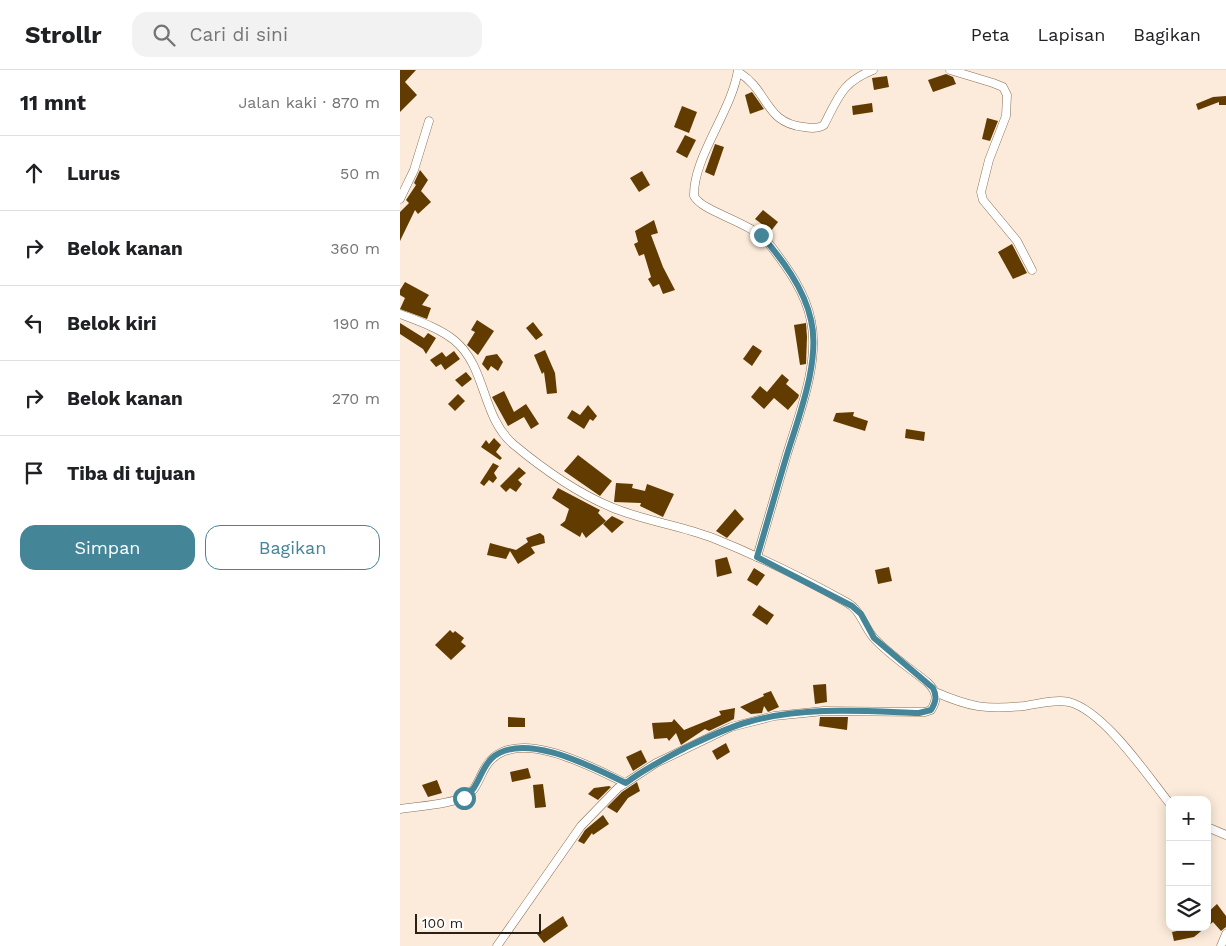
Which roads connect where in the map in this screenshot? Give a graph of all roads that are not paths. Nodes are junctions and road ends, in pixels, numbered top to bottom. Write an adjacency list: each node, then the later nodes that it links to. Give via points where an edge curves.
1 (873, 70): 3 (street, via 857,76 841,91 824,125 816,128 780,120 758,89)
2 (950, 70): 6 (street, via 1003,87 1007,95 1006,116 981,192 983,200 1017,241)
3 (738, 71): 8 (street, via 696,177 694,196 705,206 750,226 769,244 802,294 814,339 812,364 800,413)
4 (429, 121): 5 (street, via 414,170)
5 (400, 199)
6 (1032, 270)
7 (400, 314): 8 (street, via 445,335 461,347 482,384 495,422 511,442 552,476 611,507 685,528)
8 (757, 557): 9 (street, via 852,606 861,614 874,638)
9 (935, 692): 10 (street, via 935,703 931,710 925,712 824,711 749,721 656,763); 11 (street, via 979,708 1055,702 1076,705 1110,730)
10 (626, 783): 12 (street, via 545,750 519,748 491,759 472,791 464,798); 16 (street, via 601,805 569,842)
11 (1166, 799)
12 (400, 809)
13 (1211, 829): 14 (street)
14 (1226, 835)
15 (1226, 934): 17 (street)
16 (497, 946)
17 (1221, 946)

